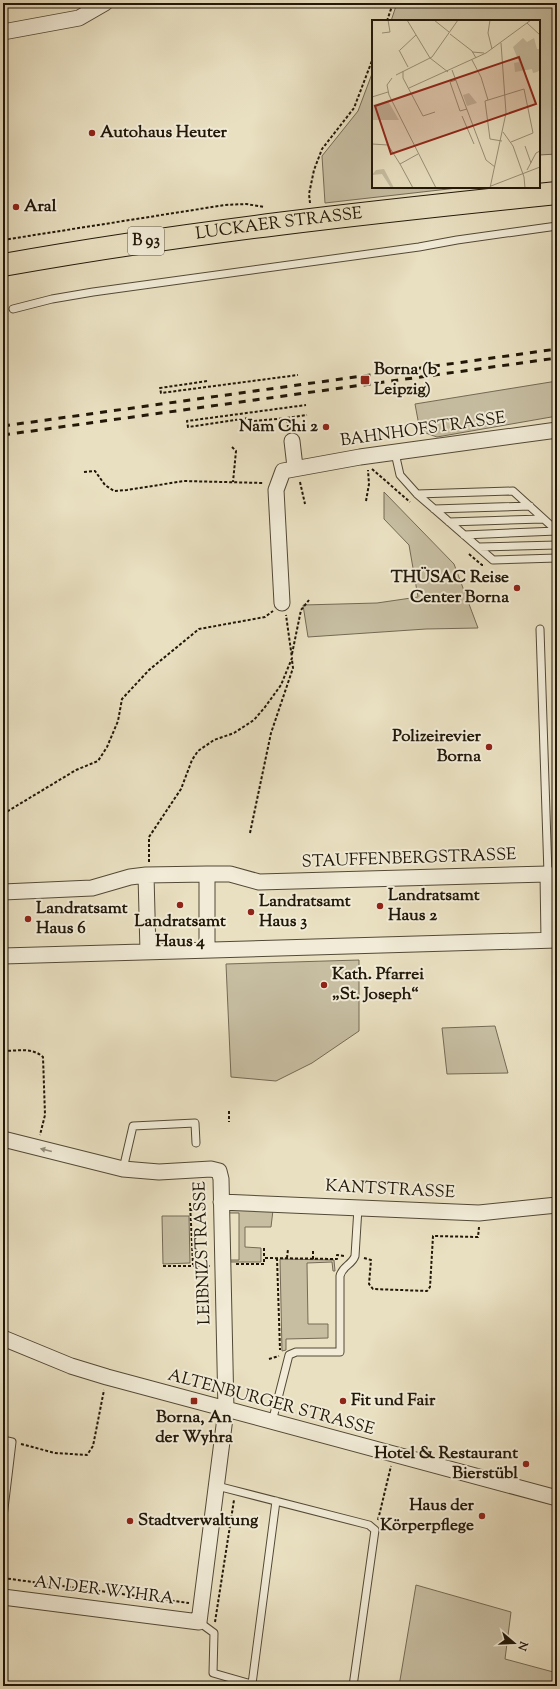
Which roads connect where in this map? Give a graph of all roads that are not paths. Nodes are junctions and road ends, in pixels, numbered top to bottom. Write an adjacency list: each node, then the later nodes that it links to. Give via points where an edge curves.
1 (106, 3): 2 (street, via 79,18)
2 (3, 32)
3 (557, 193): 5 (main road, LUCKAER STRASSE / B 93, via 235,228)
4 (557, 226): 6 (lane, via 419,248 93,292)
5 (3, 265)
6 (13, 309)
7 (557, 430): 9 (street, BAHNHOFSTRASSE)
8 (292, 441): 10 (street)
9 (395, 454): 10 (street, BAHNHOFSTRASSE); 11 (lane, via 400,475)
10 (297, 472): 21 (street, BAHNHOFSTRASSE, via 284,471 276,490)
11 (417, 494): 12 (lane, via 513,491); 13 (lane)
12 (530, 506): 13 (lane); 14 (lane)
13 (434, 509): 15 (lane)
14 (544, 519): 15 (lane); 16 (lane)
15 (449, 522): 17 (lane)
16 (557, 531): 17 (lane)
17 (464, 535): 19 (lane)
18 (557, 545): 19 (lane)
19 (479, 547): 20 (lane, via 494,560)
20 (557, 558)
21 (282, 603)
22 (540, 629): 24 (lane)
23 (207, 874): 24 (street, STAUFFENBERGSTRASSE, via 230,874 259,882); 25 (street, STAUFFENBERGSTRASSE); 28 (street)
24 (548, 874): 27 (street)
25 (148, 875): 26 (street, STAUFFENBERGSTRASSE, via 130,876 92,888); 29 (street)
26 (3, 892)
27 (553, 940): 28 (street)
28 (207, 950): 29 (street)
29 (148, 952): 30 (street)
30 (3, 956)
31 (3, 1139): 33 (street, LEIBNIZSTRASSE, one-way to 31)
32 (196, 1143): 33 (lane, via 196,1123 133,1126)
33 (123, 1169): 34 (street, LEIBNIZSTRASSE, via 154,1172 220,1170)
34 (221, 1202): 36 (street, KANTSTRASSE); 38 (street, LEIBNIZSTRASSE)
35 (557, 1205): 36 (street, KANTSTRASSE, via 479,1214)
36 (358, 1208): 39 (lane, via 354,1260 344,1267 340,1276 340,1352 296,1352 289,1355)
37 (3, 1338): 38 (street, ALTENBURGER STRASSE, via 71,1366)
38 (226, 1410): 39 (street, ALTENBURGER STRASSE); 41 (street)
39 (272, 1423): 42 (street, ALTENBURGER STRASSE)
40 (3, 1440): 44 (lane, via 12,1442)
41 (217, 1486): 43 (lane); 46 (street)
42 (557, 1498)
43 (276, 1501): 47 (lane); 48 (lane, via 369,1525 375,1530)
44 (3, 1517)
45 (3, 1597): 46 (street, AN DER WYHRA)
46 (199, 1622): 47 (lane, AN DER WYHRA, via 214,1633 213,1672)
47 (255, 1685)
48 (353, 1686)

